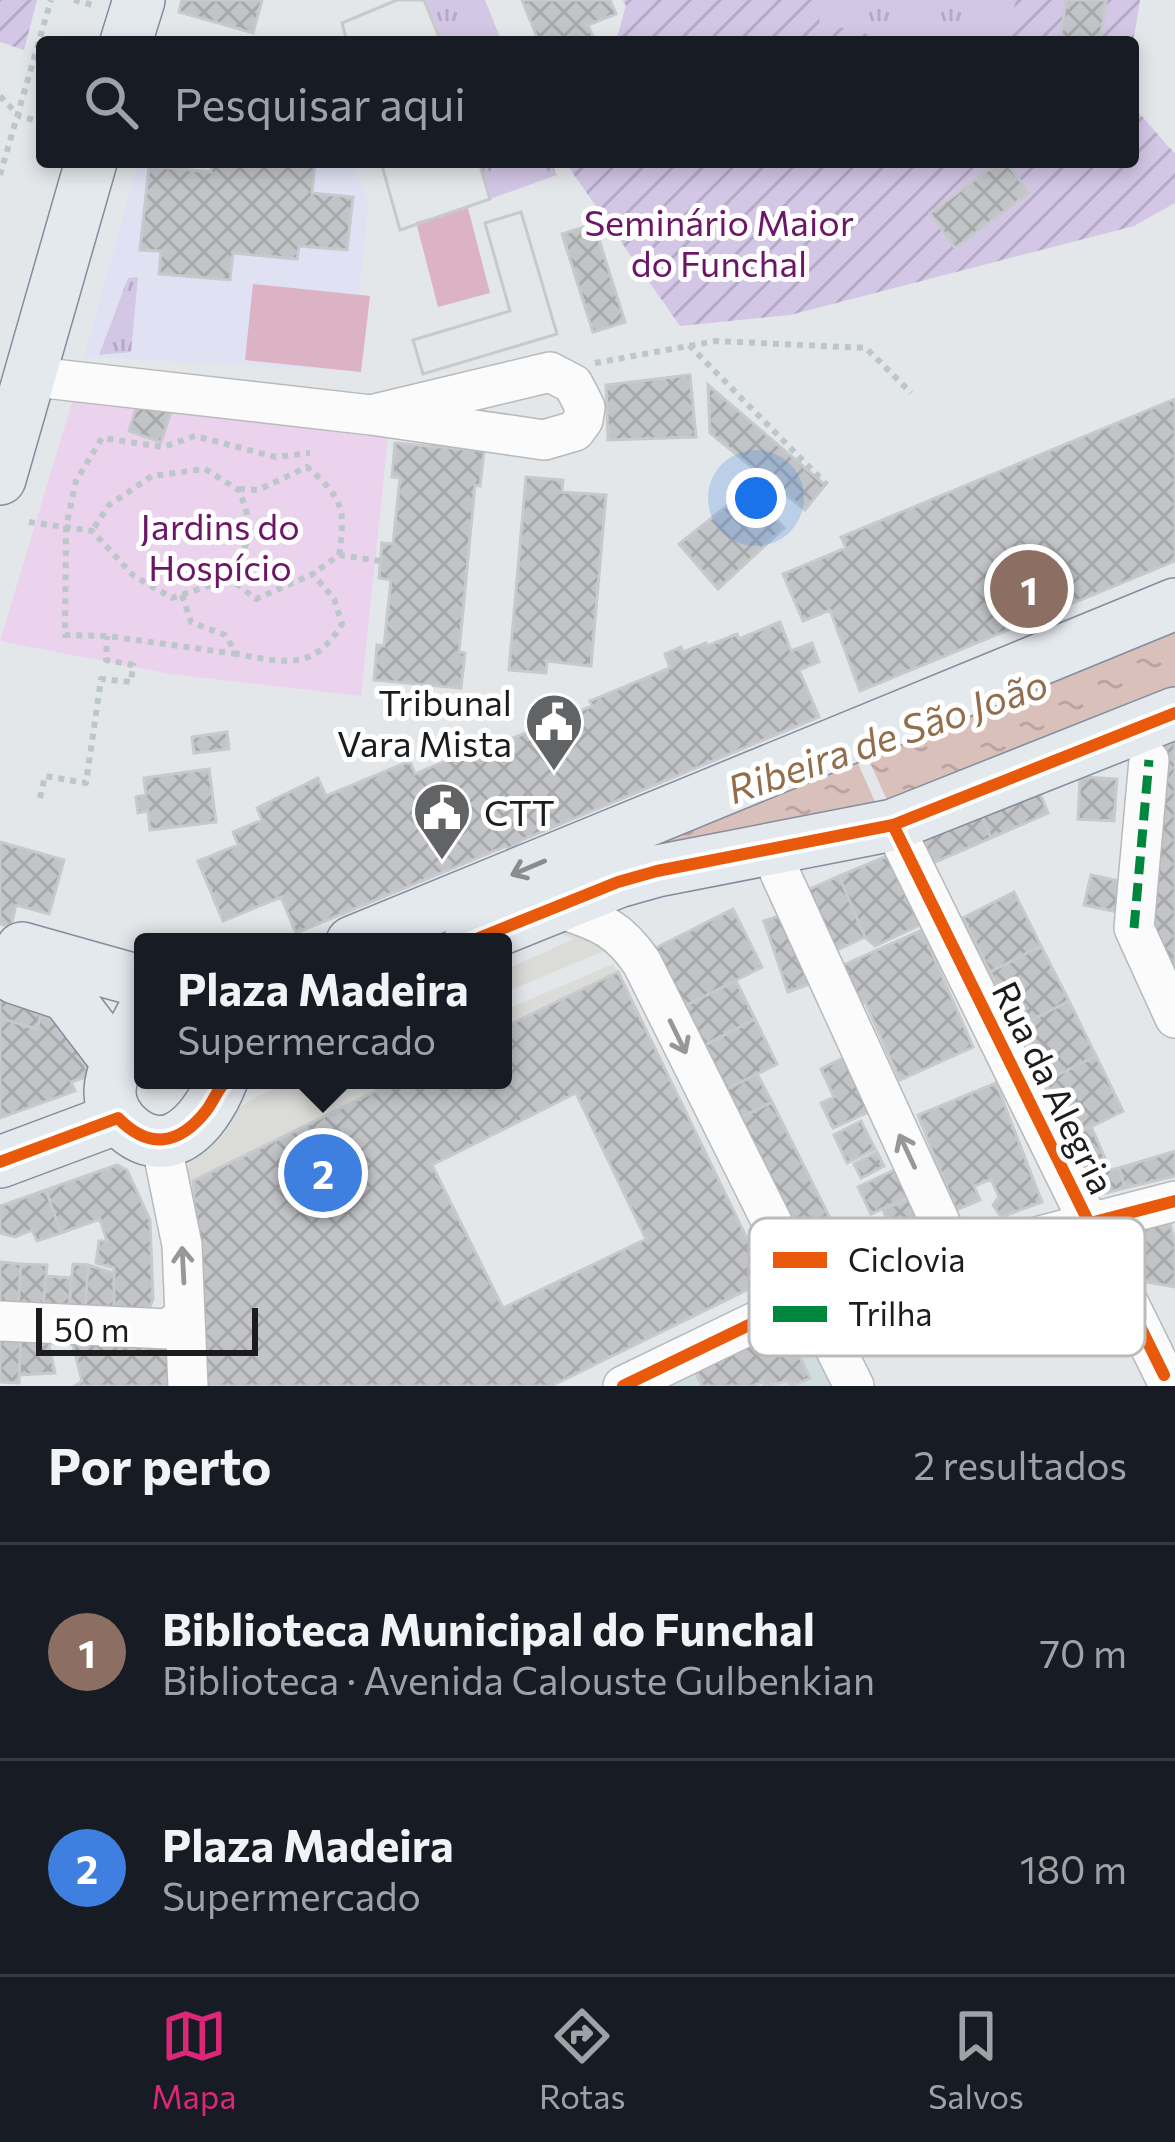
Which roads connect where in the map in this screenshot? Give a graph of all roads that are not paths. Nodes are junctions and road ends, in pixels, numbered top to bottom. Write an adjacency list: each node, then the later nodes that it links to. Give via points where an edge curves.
1 (89, 168): 2 (main road)
2 (26, 376): 3 (street); 4 (main road)
3 (371, 415): 3 (street, via 544,440 575,431 585,407 573,384 550,372)
4 (0, 479)
5 (1175, 604): 8 (main road)
6 (1175, 713): 9 (main road)
7 (1149, 760): 16 (street, via 1134,928)
8 (636, 823): 10 (main road, via 629,855); 13 (main road, one-way to 13)
9 (893, 825): 10 (main road); 25 (street, Rua da Alegria)
10 (657, 871): 12 (main road)
11 (780, 873): 24 (street, one-way to 11)
12 (556, 908): 14 (main road); 23 (street, one-way to 23, via 623,935)
13 (373, 933)
14 (493, 933)
15 (134, 981): 18 (main road, via 18,963 66,995)
16 (1175, 1018)
17 (134, 1030): 18 (main road)
18 (118, 1063): 20 (main road, via 110,1092)
19 (219, 1089): 20 (main road, via 187,1131)
20 (140, 1130): 21 (main road); 27 (street, one-way to 20, via 176,1214)
21 (0, 1162)
22 (1175, 1201): 26 (street)
23 (770, 1218)
24 (938, 1218)
25 (1087, 1218)
26 (1105, 1218)
27 (185, 1316): 28 (street, via 168,1329); 33 (street)
28 (0, 1321)
29 (749, 1325): 34 (street)
30 (1145, 1338): 32 (street, Rua da Alegria)
31 (839, 1356): 35 (street)
32 (1163, 1375)
33 (188, 1386)
34 (623, 1386)
35 (854, 1386)

